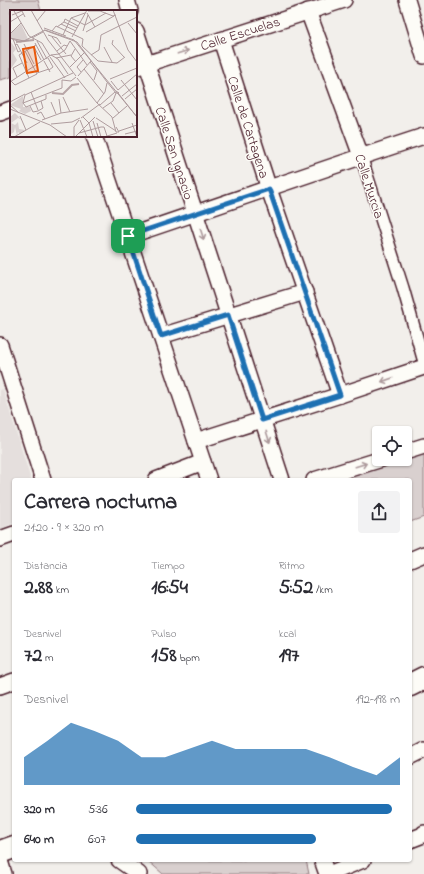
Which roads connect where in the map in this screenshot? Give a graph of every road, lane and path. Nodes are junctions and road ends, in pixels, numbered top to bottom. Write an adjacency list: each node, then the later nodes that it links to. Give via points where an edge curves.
1 (127, 0): 4 (street)
2 (344, 0): 5 (street, Calle Escuelas)
3 (407, 0): 8 (street)
4 (130, 10)
5 (308, 11): 7 (street, Calle Escuelas); 14 (street, Calle Murcia)
6 (137, 38): 9 (street, Calle San Ignacio)
7 (221, 40): 9 (street, Calle Escuelas, one-way to 7); 15 (street, Calle de Cartagena)
8 (424, 56)
9 (141, 65): 16 (street, Calle San Ignacio)
10 (10, 110): 11 (street)
11 (0, 113)
12 (424, 136): 14 (street)
13 (94, 137): 17 (street)
14 (361, 156): 15 (street); 22 (street, Calle Murcia)
15 (269, 189): 16 (street); 18 (street, Calle de Cartagena)
16 (196, 214): 17 (street); 19 (street, Calle San Ignacio, one-way to 19)
17 (128, 236): 20 (street)
18 (305, 292): 19 (street); 24 (street, Calle de Cartagena)
19 (228, 315): 20 (street); 25 (street, Calle San Ignacio)
20 (161, 336): 26 (street)
21 (0, 345): 31 (street)
22 (424, 362)
23 (424, 367): 24 (street, one-way to 24)
24 (340, 395): 25 (street)
25 (262, 420): 26 (street); 34 (street, Calle San Ignacio, one-way to 34)
26 (196, 441): 29 (street)
27 (424, 446): 28 (street)
28 (412, 450)
29 (203, 462): 32 (street); 33 (street)
30 (372, 462): 35 (street, one-way to 30)
31 (42, 478)
32 (161, 478)
33 (208, 478)
34 (281, 478)
35 (320, 478)
36 (12, 535): 37 (street)
37 (0, 539)
38 (424, 554): 39 (street)
39 (412, 559)
40 (424, 678): 42 (main road)
41 (12, 682): 43 (street)
42 (412, 684)
43 (0, 686)
44 (424, 750): 45 (street)
45 (412, 756)
46 (424, 832): 47 (street, via 423,835)
47 (412, 839)
48 (12, 848): 49 (main road)
49 (0, 852)
50 (0, 860): 54 (street)
51 (122, 862): 55 (street)
52 (323, 862): 56 (street)
53 (358, 862): 56 (street)
54 (4, 874)
55 (139, 874)
56 (328, 874)

